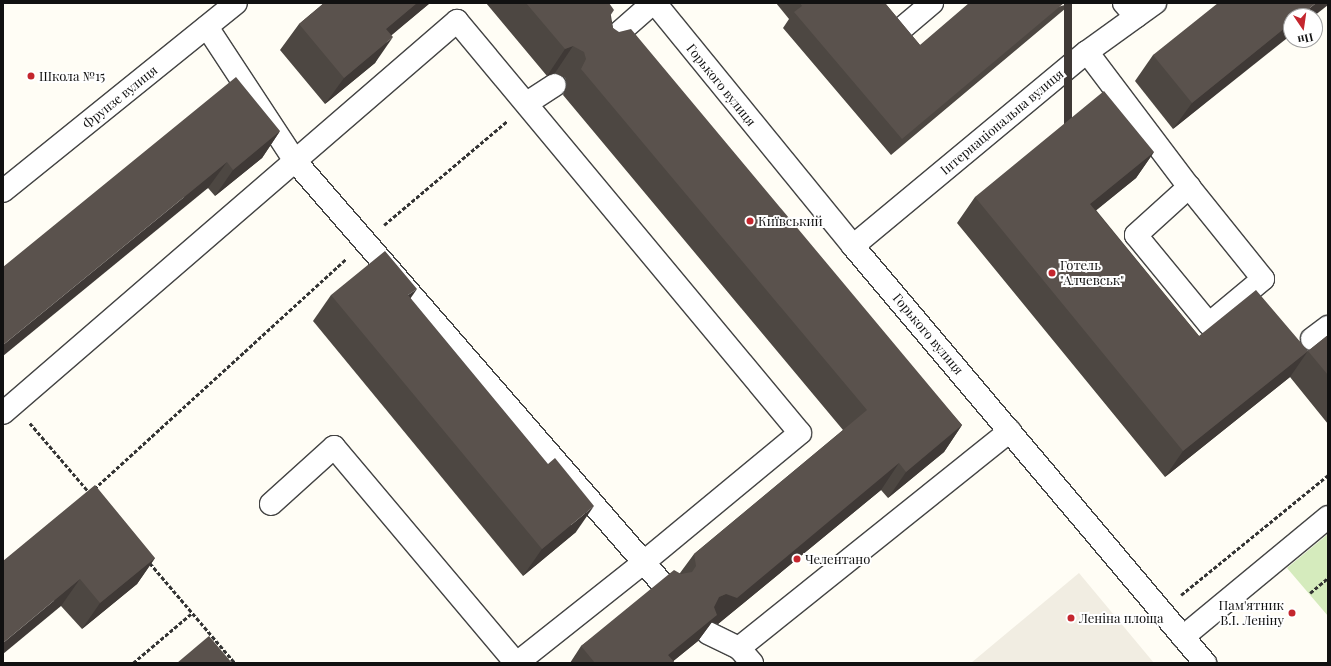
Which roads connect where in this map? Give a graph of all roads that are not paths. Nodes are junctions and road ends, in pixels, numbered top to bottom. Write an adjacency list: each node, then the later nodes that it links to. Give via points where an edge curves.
1 (236, 3): 6 (street, Фрунзе вулиця)
2 (654, 3): 8 (street); 15 (street, Горького вулиця)
3 (932, 3): 7 (street)
4 (1155, 3): 5 (street, Інтернаціональна вулиця)
5 (1130, 10): 9 (street, Інтернаціональна вулиця)
6 (207, 27): 12 (street); 14 (street, Фрунзе вулиця)
7 (900, 30)
8 (604, 46)
9 (1087, 52): 13 (street); 15 (street, Інтернаціональна вулиця)
10 (555, 85): 11 (street)
11 (527, 103): 12 (street, via 457,21); 20 (street, via 800,433)
12 (296, 161): 16 (street); 20 (street)
13 (1189, 187): 13 (street, via 1263,279 1209,324 1136,236)
14 (3, 191)
15 (853, 246): 17 (street, Горького вулиця)
16 (8, 409)
17 (1010, 431): 23 (street, Горького вулиця); 24 (street)
18 (271, 504): 25 (street, via 334,447)
19 (1328, 517): 23 (street)
20 (643, 563): 21 (street); 25 (street)
21 (666, 588)
22 (708, 633): 24 (street)
23 (1183, 637): 26 (street, Горького вулиця)
24 (745, 656)
25 (516, 663)
26 (1204, 663)

